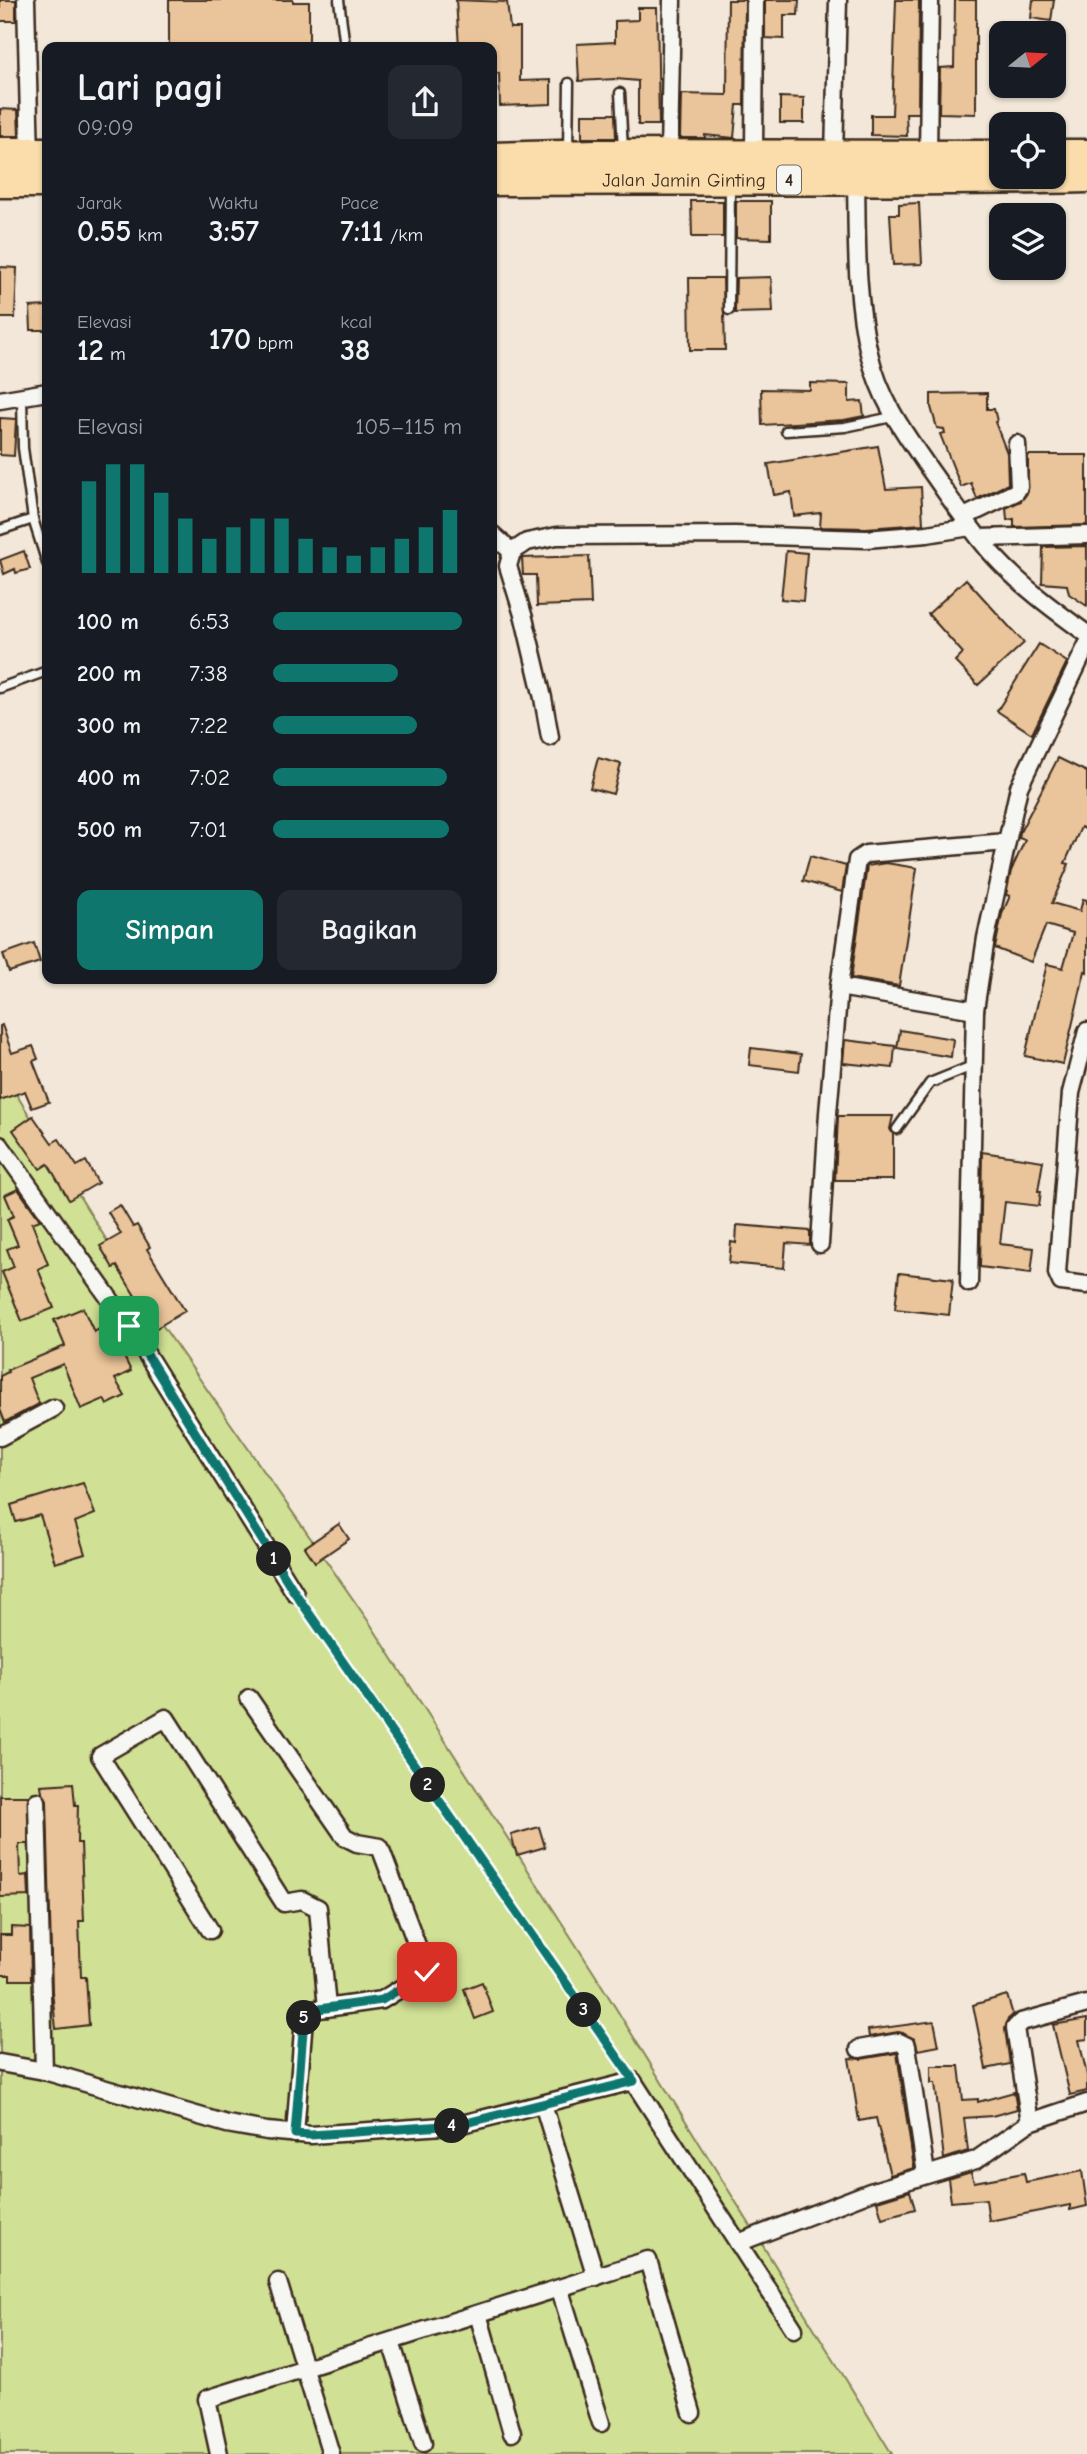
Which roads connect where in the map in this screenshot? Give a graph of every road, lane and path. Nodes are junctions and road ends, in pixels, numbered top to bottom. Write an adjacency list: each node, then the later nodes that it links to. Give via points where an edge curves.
1 (26, 0): 11 (street)
2 (339, 0): 7 (lane)
3 (672, 0): 12 (street)
4 (755, 0): 13 (street)
5 (838, 0): 21 (street)
6 (930, 0): 18 (street)
7 (344, 42)
8 (569, 83): 16 (lane)
9 (620, 93): 17 (lane)
10 (0, 153): 11 (highway)
11 (39, 153): 25 (street)
12 (669, 155): 13 (highway, Jalan Jamin Ginting / 4); 17 (highway, Jalan Jamin Ginting / 4)
13 (754, 155): 21 (highway, Jalan Jamin Ginting / 4)
14 (1066, 155): 15 (highway)
15 (1087, 155)
16 (568, 156): 17 (highway, Jalan Jamin Ginting / 4); 20 (highway, Jalan Jamin Ginting / 4)
17 (623, 156)
18 (928, 156): 19 (highway, Jalan Jamin Ginting / 4); 21 (highway, Jalan Jamin Ginting / 4)
19 (989, 156)
20 (497, 158)
21 (844, 168): 22 (highway, Jalan Jamin Ginting / 4); 24 (highway, Jalan Jamin Ginting / 4); 30 (street, via 862,318 872,366)
22 (1087, 177)
23 (497, 180): 24 (highway, Jalan Jamin Ginting / 4)
24 (730, 181): 26 (lane)
25 (25, 182)
26 (730, 310)
27 (42, 393): 28 (street)
28 (22, 396): 29 (street); 33 (lane, via 23,448)
29 (0, 400)
30 (892, 417): 31 (lane, via 845,427); 34 (street)
31 (786, 431)
32 (1017, 444): 34 (street, via 1019,487)
33 (33, 519): 35 (lane); 38 (lane)
34 (971, 527): 36 (street); 39 (street, via 866,539 557,536 527,542); 40 (street, via 1035,596)
35 (0, 530)
36 (1087, 535)
37 (497, 538): 39 (street)
38 (42, 547)
39 (512, 552): 44 (street, via 508,566)
40 (1087, 634)
41 (1087, 645): 45 (street, via 1019,787)
42 (42, 673): 43 (lane)
43 (0, 688)
44 (550, 737)
45 (1006, 842): 46 (street, via 859,858); 47 (street)
46 (839, 987): 47 (street); 52 (street)
47 (975, 1010): 49 (street)
48 (1087, 1031): 54 (street, via 1071,1093 1057,1273 1063,1282)
49 (972, 1066): 50 (lane, via 930,1083); 53 (street)
50 (897, 1129)
51 (0, 1145): 57 (street, via 129,1326)
52 (820, 1244)
53 (969, 1283)
54 (1087, 1285)
55 (54, 1408): 56 (street)
56 (0, 1437)
57 (295, 1593): 66 (path)
58 (249, 1698): 62 (street, via 345,1837 380,1847 427,1972 382,2000)
59 (37, 1801): 65 (street)
60 (210, 1930): 62 (street, via 100,1756 166,1718 284,1903 302,1900 317,1908)
61 (1087, 2004): 69 (street, via 1021,2022 1015,2028)
62 (327, 2008): 70 (street, via 312,2010 304,2018)
63 (859, 2049): 71 (street, via 900,2042 907,2046)
64 (0, 2063): 65 (street)
65 (44, 2071): 70 (street, via 227,2124)
66 (634, 2081): 68 (street); 72 (street)
67 (1087, 2103): 69 (street)
68 (543, 2104): 70 (street, via 458,2125); 73 (street)
69 (1030, 2122): 71 (street, via 976,2160)
70 (295, 2134)
71 (926, 2174): 72 (street)
72 (738, 2243): 77 (street)
73 (596, 2277): 75 (street); 80 (street, via 648,2260)
74 (278, 2282): 79 (street)
75 (559, 2290): 76 (street); 81 (street)
76 (478, 2314): 78 (street); 82 (street)
77 (794, 2329)
78 (391, 2343): 79 (street); 83 (street)
79 (306, 2369): 84 (street, via 207,2399); 85 (street)
80 (692, 2413)
81 (601, 2423)
82 (512, 2433)
83 (423, 2443)
84 (219, 2454)
85 (329, 2454)

